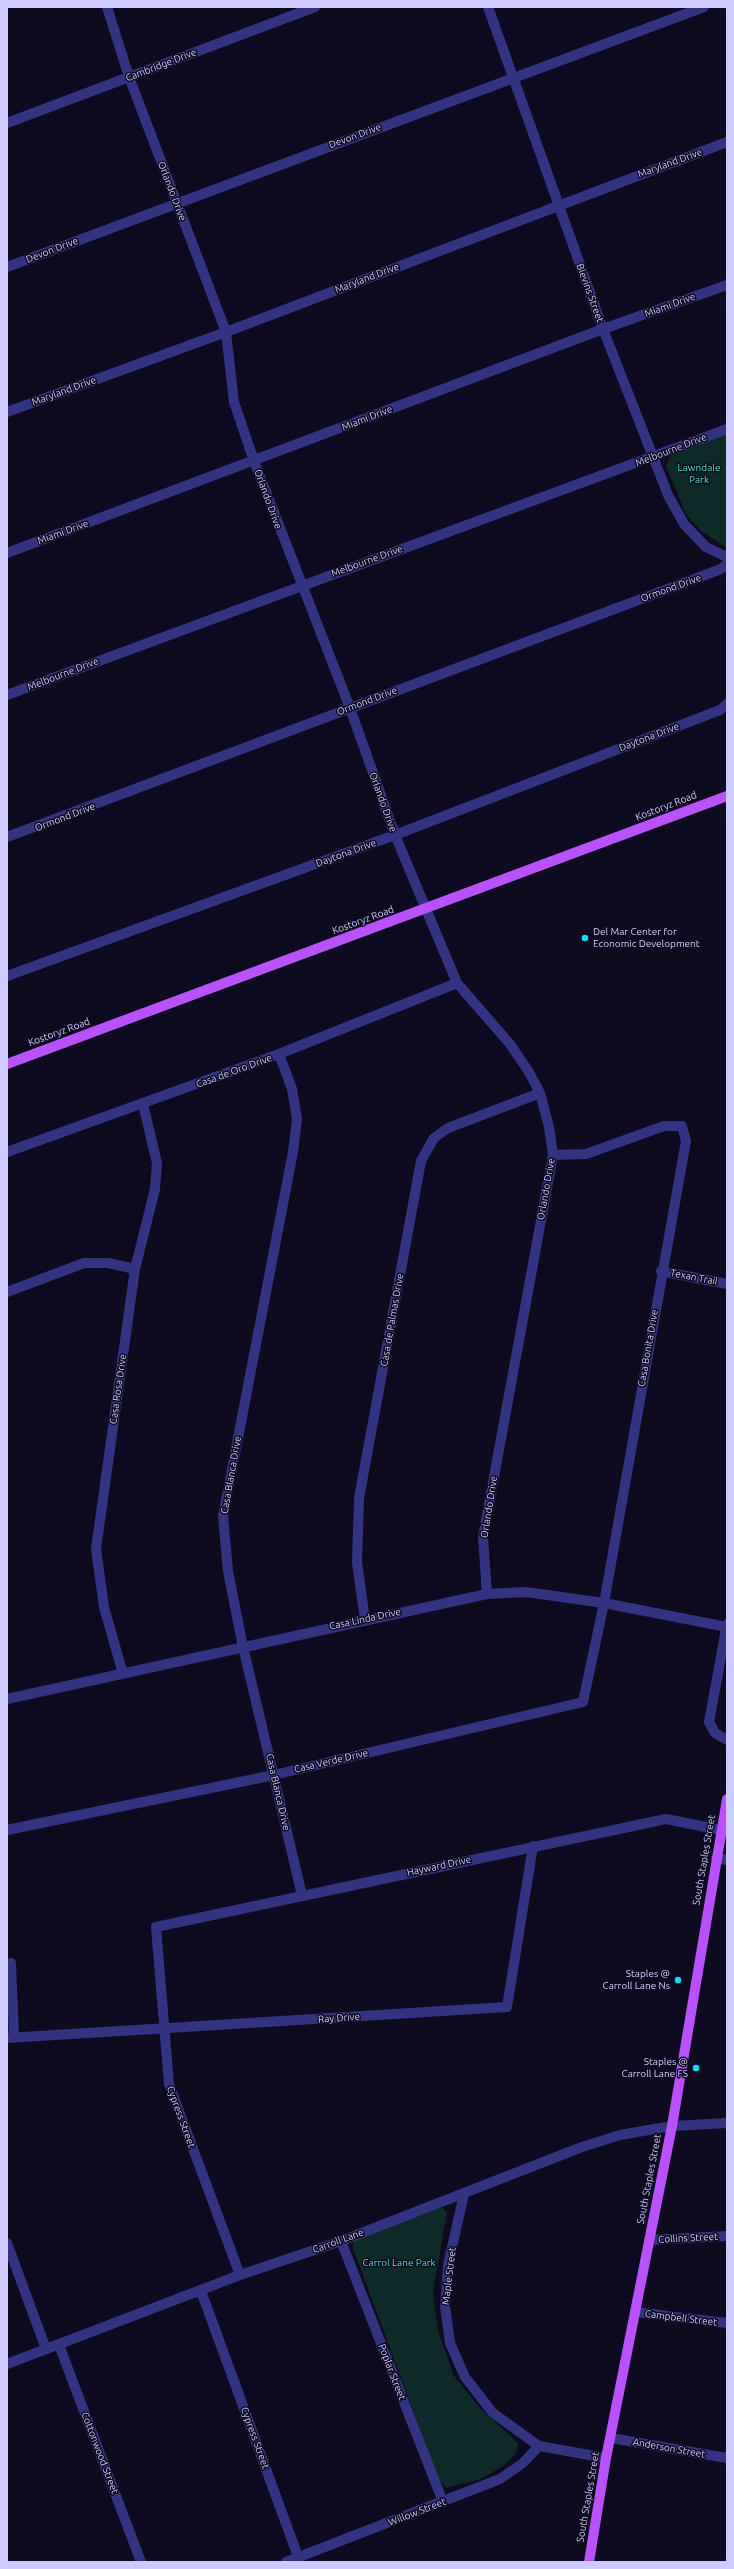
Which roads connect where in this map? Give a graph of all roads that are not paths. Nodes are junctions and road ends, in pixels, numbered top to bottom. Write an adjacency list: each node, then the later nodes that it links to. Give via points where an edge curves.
1 (107, 7): 5 (street, Orlando Drive)
2 (316, 7): 5 (street, Cambridge Drive)
3 (488, 7): 6 (street, Blevins Street)
4 (704, 7): 6 (street, Devon Drive)
5 (129, 77): 7 (street, Cambridge Drive); 9 (street, Orlando Drive)
6 (514, 77): 9 (street, Devon Drive); 10 (street, Blevins Street)
7 (7, 123)
8 (727, 142): 10 (street, Maryland Drive)
9 (177, 203): 11 (street, Devon Drive); 14 (street, Orlando Drive)
10 (559, 204): 13 (street, Blevins Street); 14 (street, Maryland Drive)
11 (7, 267)
12 (727, 285): 13 (street, Miami Drive)
13 (603, 329): 17 (street, Blevins Street); 18 (street, Miami Drive)
14 (226, 332): 15 (street, Maryland Drive); 18 (street, Orlando Drive, via 234,402)
15 (7, 412)
16 (727, 429): 17 (street, Melbourne Drive)
17 (654, 457): 20 (street, Blevins Street, via 668,495 684,524 706,547); 22 (street, Melbourne Drive)
18 (254, 461): 19 (street, Miami Drive); 22 (street, Orlando Drive)
19 (7, 553)
20 (727, 557)
21 (727, 564): 25 (street, Ormond Drive, via 721,569)
22 (301, 585): 23 (street, Melbourne Drive); 25 (street, Orlando Drive)
23 (7, 695)
24 (727, 704): 27 (street, Daytona Drive, via 720,710)
25 (350, 708): 27 (street, Orlando Drive); 28 (street, Ormond Drive)
26 (727, 796): 29 (main road, Kostoryz Road)
27 (395, 835): 29 (street, Orlando Drive); 30 (street, Daytona Drive)
28 (7, 837)
29 (426, 910): 31 (street, Orlando Drive); 33 (main road, Kostoryz Road)
30 (7, 976)
31 (457, 983): 32 (street, Casa de Oro Drive); 34 (street, Orlando Drive, via 510,1044)
32 (279, 1054): 35 (street, Casa de Oro Drive); 46 (street, Casa Blanca Drive, via 292,1089 296,1119 293,1152 222,1516 228,1571)
33 (7, 1064)
34 (540, 1093): 37 (street, Orlando Drive); 44 (street, Casa de Palmas Drive, via 448,1128 434,1138 421,1161 359,1498 357,1563)
35 (143, 1104): 36 (street, Casa de Oro Drive); 38 (street, Casa Rosa Drive, via 157,1163 155,1189)
36 (7, 1152)
37 (553, 1155): 39 (street, Casa Bonita Drive, via 586,1154 664,1126 682,1126 686,1140); 42 (street, Orlando Drive, via 483,1537)
38 (134, 1269): 41 (street, via 108,1263 84,1263); 47 (street, Casa Rosa Drive, via 96,1549 104,1607)
39 (661, 1271): 40 (street, Texan Trail); 43 (street, Casa Bonita Drive)
40 (727, 1284)
41 (7, 1292)
42 (487, 1594): 43 (street, Casa Linda Drive, via 526,1592); 44 (street, Casa Linda Drive)
43 (604, 1603): 45 (street, Casa Linda Drive); 49 (street, Casa Bonita Drive)
44 (365, 1619): 46 (street, Casa Linda Drive)
45 (727, 1626): 50 (street, via 709,1722 715,1733)
46 (243, 1647): 47 (street, Casa Linda Drive); 51 (street, Casa Blanca Drive)
47 (123, 1674): 48 (street, Casa Linda Drive)
48 (7, 1699)
49 (583, 1702): 51 (street, Casa Verde Drive)
50 (727, 1740)
51 (274, 1774): 53 (street, Casa Verde Drive); 58 (street, Casa Blanca Drive)
52 (727, 1799): 54 (main road, South Staples Street)
53 (7, 1830)
54 (721, 1830): 55 (street, Hayward Drive, via 666,1819); 56 (main road, South Staples Street)
55 (533, 1846): 58 (street, Hayward Drive); 61 (street, Ray Drive, via 507,2007)
56 (716, 1858): 57 (street); 64 (main road, South Staples Street)
57 (727, 1860)
58 (302, 1896): 59 (street, Hayward Drive)
59 (156, 1927): 61 (street, Cypress Street)
60 (11, 1963): 62 (street)
61 (165, 2029): 62 (street, Ray Drive); 70 (street, Cypress Street, via 169,2084)
62 (11, 2038)
63 (727, 2123): 64 (street, Carroll Lane)
64 (672, 2126): 65 (street, Carroll Lane, via 620,2135 582,2147); 67 (main road, South Staples Street)
65 (464, 2194): 68 (street, Carroll Lane); 78 (street, Maple Street, via 448,2265 445,2306 450,2343 465,2377 493,2413)
66 (727, 2236): 67 (street, Collins Street)
67 (649, 2240): 72 (main road, South Staples Street)
68 (341, 2241): 70 (street, Carroll Lane); 81 (street, Poplar Street)
69 (7, 2243): 75 (street)
70 (240, 2275): 71 (street, Carroll Lane)
71 (201, 2291): 74 (street, Carroll Lane); 82 (street, Cypress Street)
72 (635, 2312): 73 (street, Campbell Street); 77 (main road, South Staples Street)
73 (727, 2323)
74 (59, 2345): 75 (street, Carroll Lane); 83 (street, Cottonwood Street)
75 (46, 2349): 76 (street, Carroll Lane)
76 (7, 2364)
77 (610, 2438): 79 (main road, South Staples Street); 80 (street, Anderson Street)
78 (539, 2446): 79 (street, Maple Street); 81 (street, Willow Street, via 523,2463 500,2479)
79 (606, 2458): 85 (main road, South Staples Street)
80 (727, 2458)
81 (442, 2502): 82 (street, Willow Street)
82 (299, 2560): 84 (street, Willow Street)
83 (141, 2562)
84 (286, 2562)
85 (589, 2562)

